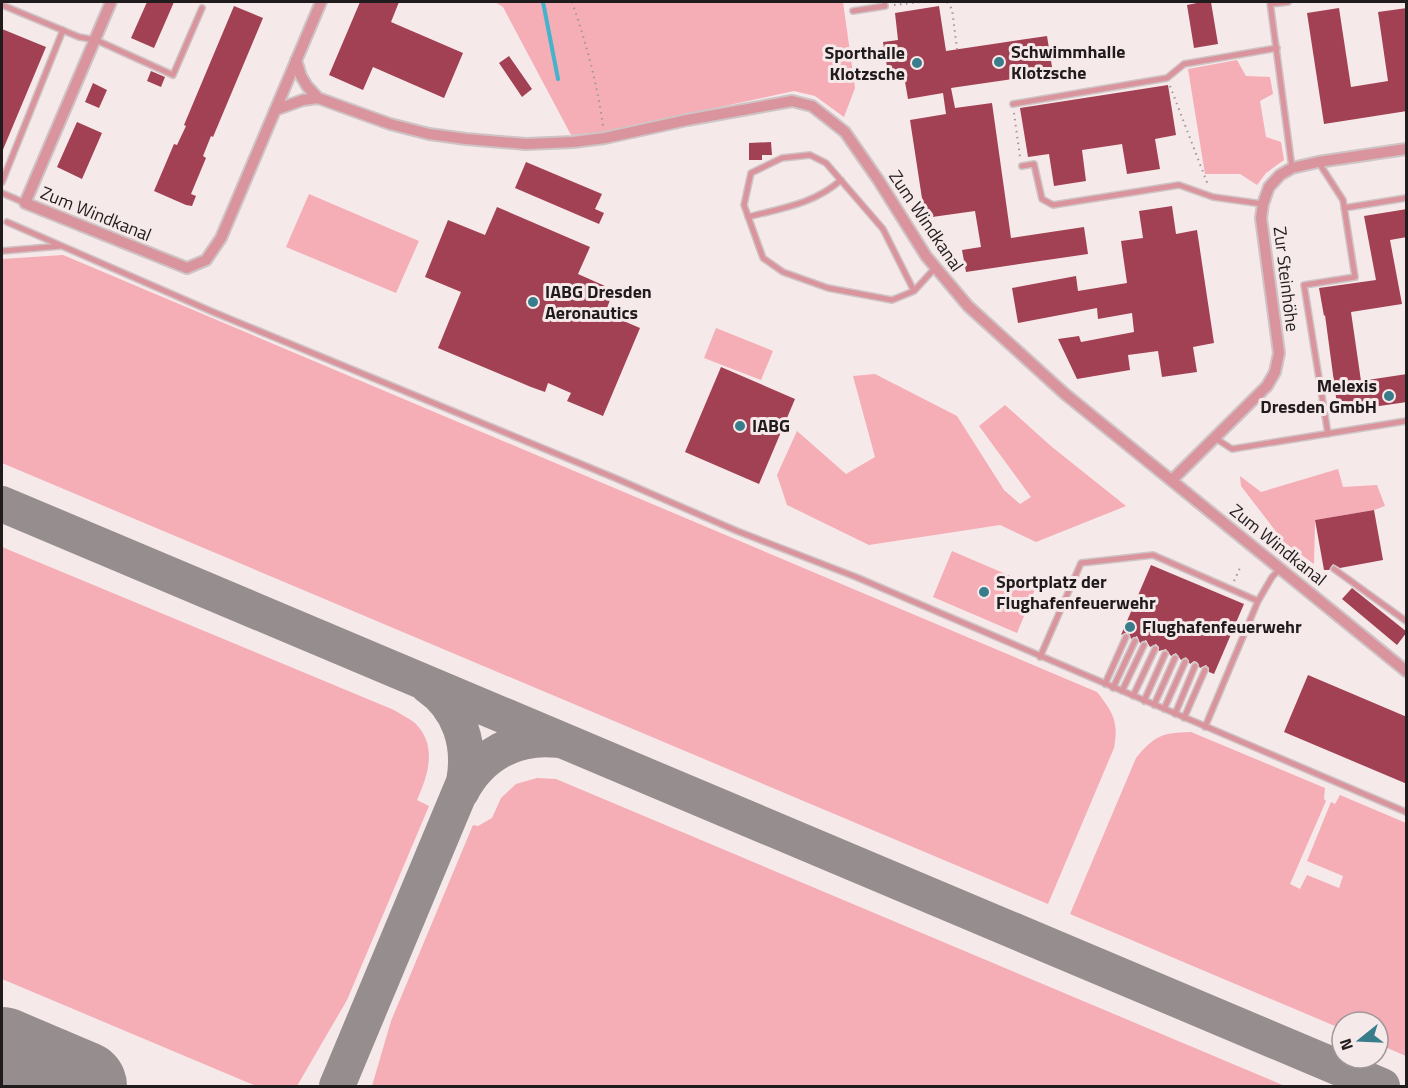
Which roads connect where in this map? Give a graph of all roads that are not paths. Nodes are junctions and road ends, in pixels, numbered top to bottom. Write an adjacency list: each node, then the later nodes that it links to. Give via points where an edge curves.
1 (111, 2): 10 (street, Zum Windkanal)
2 (321, 2): 12 (street, Zum Windkanal)
3 (1288, 2): 4 (lane)
4 (1270, 3): 11 (lane)
5 (884, 4): 8 (lane)
6 (2, 5): 9 (lane)
7 (202, 8): 10 (lane, via 173,75)
8 (853, 11)
9 (63, 30): 10 (lane); 21 (lane)
10 (96, 40): 24 (street, Zum Windkanal)
11 (1276, 48): 14 (lane, via 1184,64 1167,78); 19 (lane)
12 (296, 60): 13 (street, via 304,81); 15 (street, Zum Windkanal)
13 (318, 98): 15 (street); 31 (street, Zum Windkanal, via 429,134 526,144 605,138 792,101 812,106 850,139)
14 (1013, 104)
15 (274, 110): 24 (street, Zum Windkanal, via 221,238 206,260 186,268)
16 (1407, 149): 17 (street, Zur Steinhöhe)
17 (1318, 162): 19 (street, Zur Steinhöhe); 26 (lane)
18 (1022, 166): 25 (lane, via 1035,164 1042,199 1053,205 1179,185 1213,196)
19 (1292, 168): 25 (street, Zur Steinhöhe, via 1269,187)
20 (841, 180): 27 (lane, via 813,199); 27 (lane, via 826,163 810,155 782,158 751,173 744,205); 32 (lane, via 883,229)
21 (2, 182)
22 (2, 193): 24 (lane)
23 (1407, 198): 26 (lane)
24 (25, 203)
25 (1263, 204): 35 (street, Zur Steinhöhe, via 1279,353 1267,386)
26 (1344, 208): 34 (lane, via 1355,277 1304,285)
27 (748, 217): 32 (lane, via 763,258 783,272 828,288 892,300)
28 (8, 222): 29 (lane)
29 (63, 246): 30 (lane); 46 (lane)
30 (2, 251)
31 (935, 268): 32 (lane); 36 (street, Zum Windkanal, via 968,306 1047,379)
32 (914, 291)
33 (1407, 421): 34 (lane)
34 (1328, 434): 35 (lane, via 1232,449)
35 (1215, 438): 36 (street, Zur Steinhöhe)
36 (1172, 480): 37 (street, Zum Windkanal)
37 (1280, 569): 39 (lane); 51 (street, Zum Windkanal)
38 (1334, 569): 40 (lane)
39 (1258, 601): 46 (lane, via 1153,555 1081,563); 61 (lane)
40 (1407, 621)
41 (1126, 637): 52 (lane)
42 (1135, 641): 53 (lane)
43 (1144, 645): 54 (lane)
44 (1155, 649): 55 (lane)
45 (1166, 654): 56 (lane)
46 (1040, 657): 52 (lane)
47 (1175, 658): 57 (lane)
48 (1185, 662): 58 (lane)
49 (1195, 666): 59 (lane)
50 (1205, 670): 60 (lane)
51 (1407, 670)
52 (1105, 684): 53 (lane)
53 (1113, 688): 54 (lane)
54 (1122, 692): 55 (lane)
55 (1133, 696): 56 (lane)
56 (1144, 701): 57 (lane)
57 (1154, 705): 58 (lane)
58 (1164, 709): 59 (lane)
59 (1175, 714): 60 (lane)
60 (1184, 718): 61 (lane)
61 (1206, 726): 62 (lane)
62 (1407, 812)

